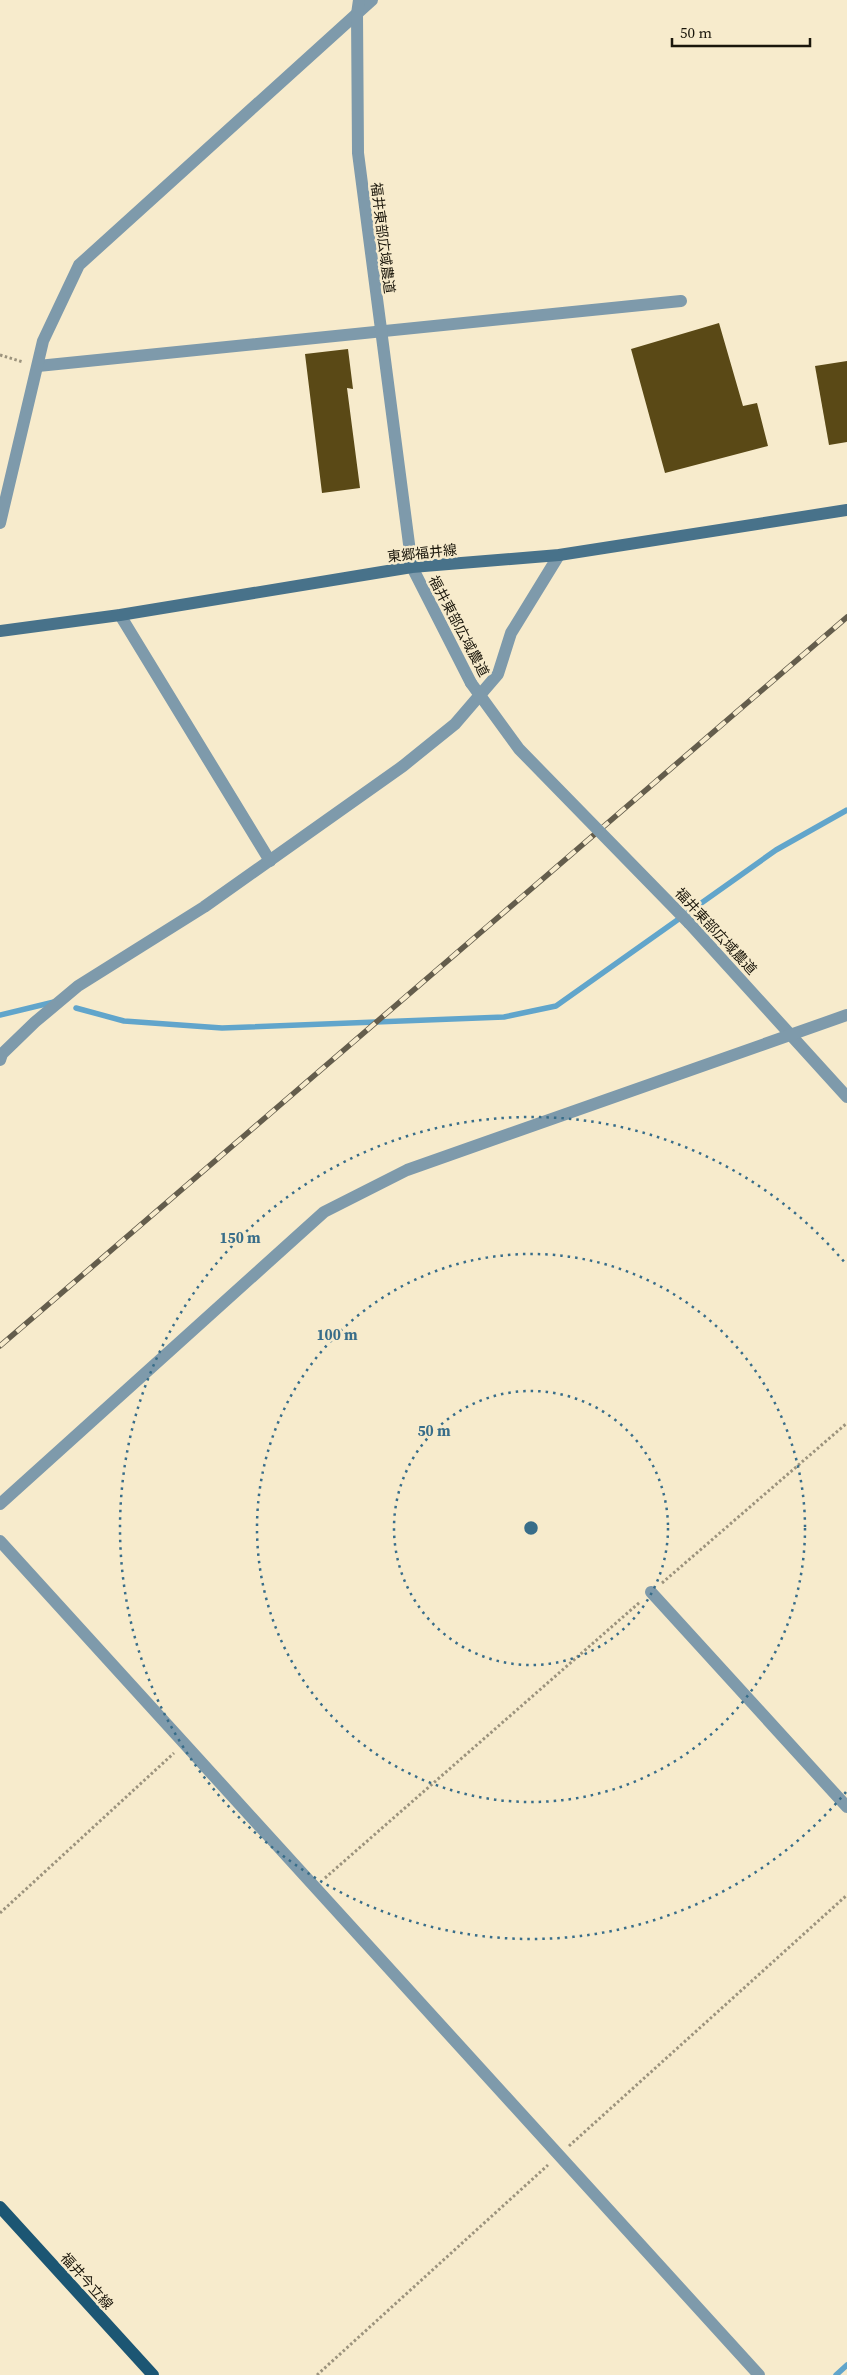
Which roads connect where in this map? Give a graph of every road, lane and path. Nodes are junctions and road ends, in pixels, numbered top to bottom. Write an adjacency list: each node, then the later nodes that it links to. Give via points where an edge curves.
1 (359, 0): 3 (street, 福井東部広域農道)
2 (372, 0): 3 (street)
3 (357, 14): 5 (street, 福井東部広域農道, via 358,153); 7 (street, via 79,265 43,341)
4 (681, 301): 5 (street)
5 (380, 331): 7 (street); 11 (street, 福井東部広域農道)
6 (0, 355): 7 (path)
7 (38, 366): 9 (street)
8 (847, 510): 10 (main road, 東郷福井線)
9 (0, 523)
10 (559, 555): 11 (main road, 東郷福井線); 14 (street, via 511,633 498,674 455,724 403,766)
11 (412, 567): 12 (main road, 東郷福井線); 16 (street, 福井東部広域農道, bridge, via 471,684 519,749 688,923)
12 (120, 615): 13 (main road, 東郷福井線); 14 (street)
13 (0, 631)
14 (270, 861): 17 (street, via 204,907 78,986 35,1022 2,1054)
15 (847, 1015): 16 (street)
16 (790, 1034): 18 (street, 福井東部広域農道); 20 (street, via 406,1170 324,1212)
17 (0, 1060)
18 (847, 1097)
19 (847, 1423): 22 (path)
20 (0, 1504)
21 (0, 1541): 23 (street)
22 (651, 1592): 24 (street); 25 (path)
23 (184, 1744): 25 (street); 27 (path)
24 (847, 1807)
25 (315, 1887): 28 (street)
26 (847, 1895): 28 (path)
27 (0, 1913)
28 (558, 2156): 31 (path); 32 (street)
29 (0, 2207): 30 (main road, 福井今立線)
30 (153, 2375)
31 (317, 2375)
32 (759, 2375)

